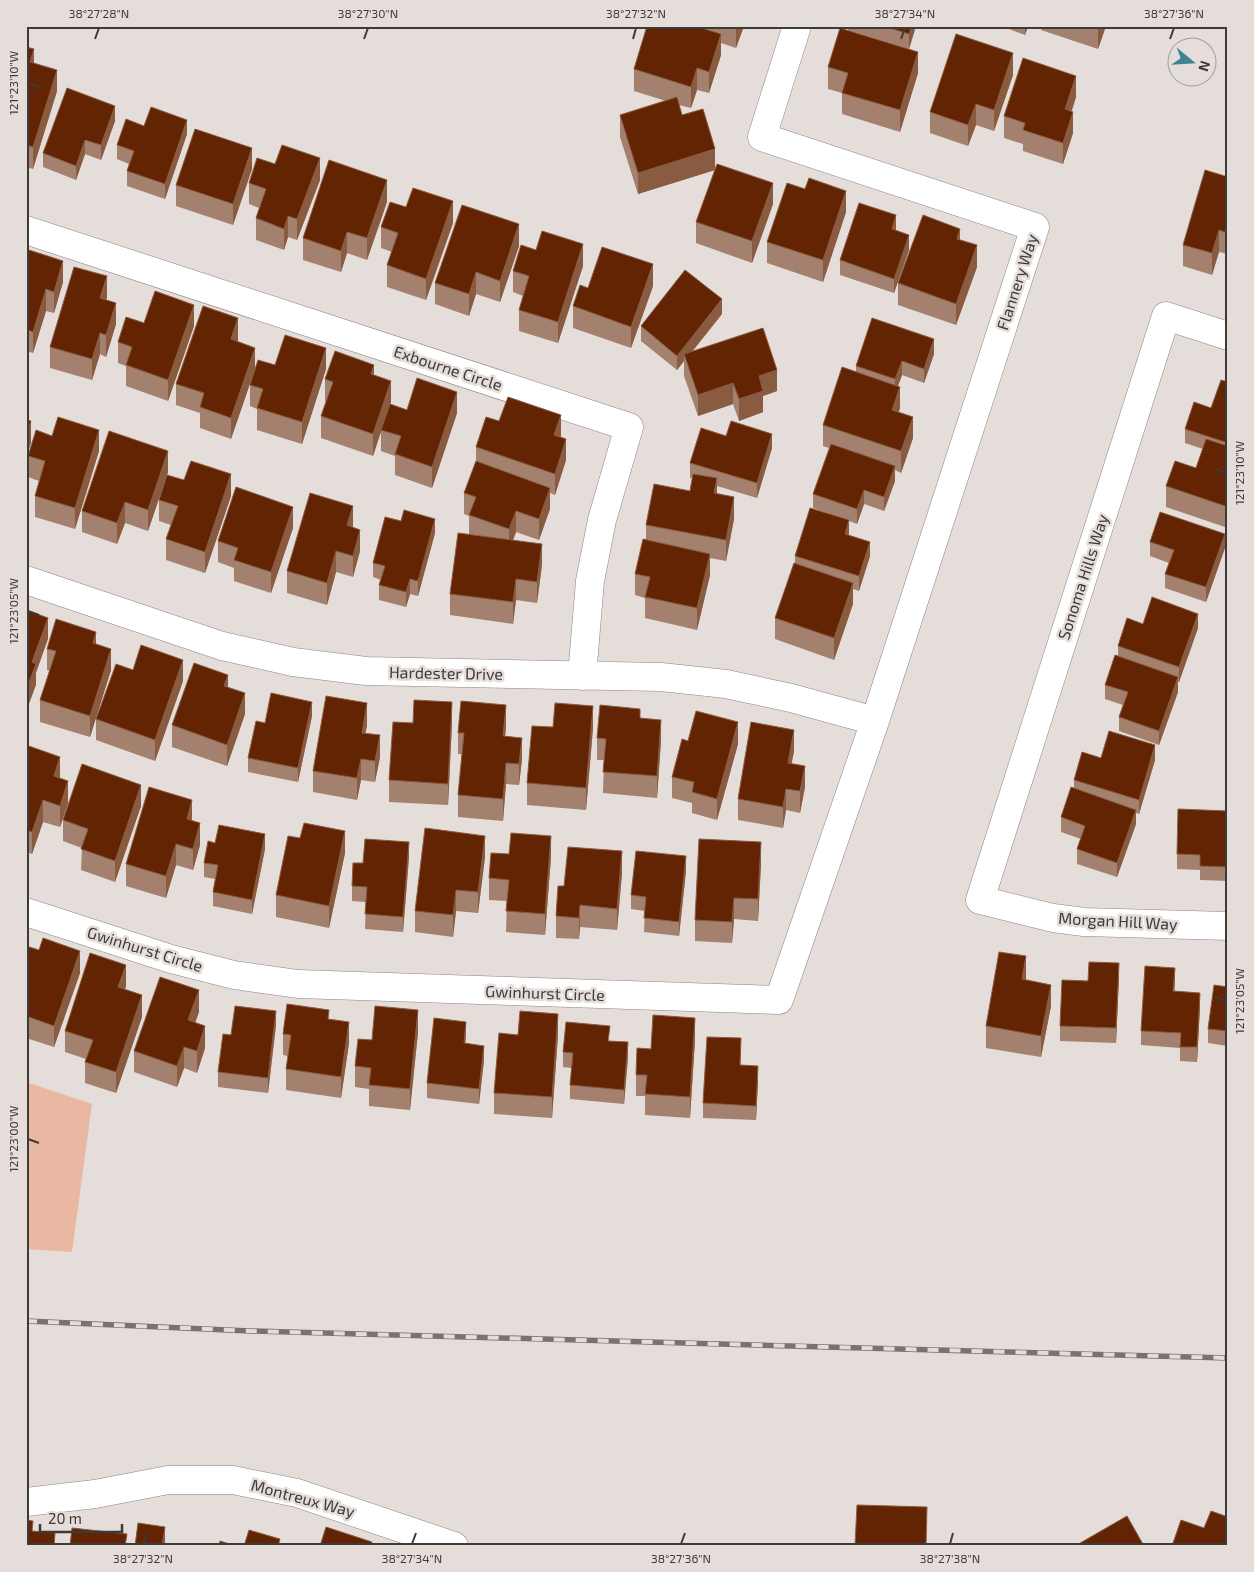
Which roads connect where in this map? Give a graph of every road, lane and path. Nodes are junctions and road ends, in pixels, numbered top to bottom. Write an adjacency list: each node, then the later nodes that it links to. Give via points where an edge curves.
1 (797, 26): 6 (street, Flannery Way, via 762,137 1034,227)
2 (26, 230): 5 (street, Exbourne Circle, via 628,427 602,520 590,581)
3 (1228, 336): 7 (street, Sonoma Hills Way, via 1166,316)
4 (26, 580): 5 (street, Hardester Drive, via 222,646 293,662 366,671)
5 (582, 676): 6 (street, Hardester Drive, via 661,677 726,684)
6 (875, 721): 8 (street, Gwinhurst Circle, via 779,1000 298,984 234,975 171,959)
7 (980, 900): 9 (street, Morgan Hill Way, via 1053,918 1084,922)
8 (26, 912)
9 (1228, 926)
10 (26, 1502): 11 (street, Montreux Way, via 95,1494 168,1480 233,1480 297,1493)
11 (454, 1546)

